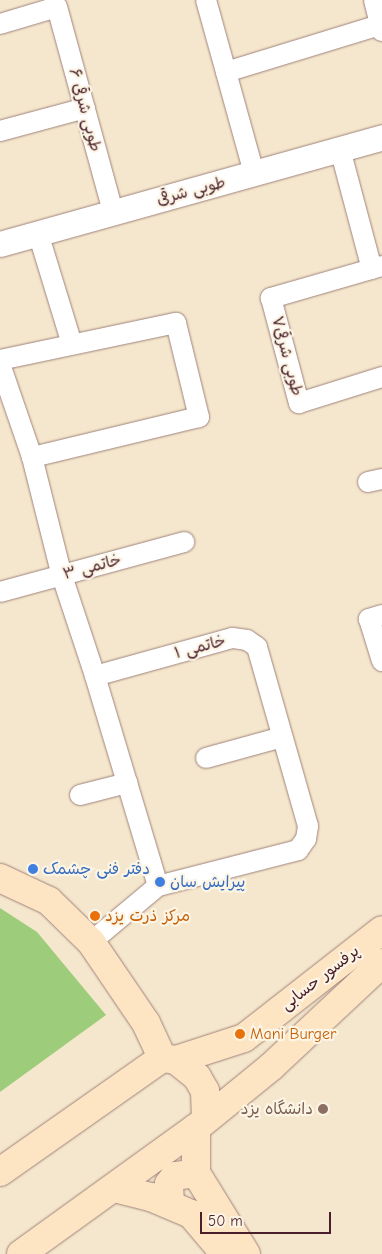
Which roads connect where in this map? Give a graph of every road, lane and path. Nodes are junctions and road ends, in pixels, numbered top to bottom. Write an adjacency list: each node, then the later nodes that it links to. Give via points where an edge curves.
1 (206, 0): 5 (street)
2 (374, 0): 4 (street)
3 (0, 24): 6 (street, طوبی شرقی ۶, via 57,7)
4 (381, 28): 5 (street)
5 (226, 72): 10 (street)
6 (85, 108): 7 (street); 11 (street, طوبی شرقی ۶)
7 (0, 130)
8 (382, 138): 9 (street, طوبی شرقی)
9 (340, 149): 10 (street, طوبی شرقی); 14 (street, طوبی شرقی۷)
10 (254, 173): 11 (street, طوبی شرقی)
11 (113, 212): 12 (street, طوبی شرقی)
12 (38, 233): 13 (street, طوبی شرقی); 15 (street)
13 (0, 244)
14 (377, 267): 17 (street, طوبی شرقی۷, via 271,298 299,403)
15 (72, 344): 16 (street); 18 (street, via 176,323 199,417)
16 (0, 362): 18 (street)
17 (382, 377)
18 (32, 457): 20 (street)
19 (184, 542): 20 (street, خاتمی ۳)
20 (62, 576): 21 (street, خاتمی ۳); 24 (street)
21 (0, 592)
22 (382, 615): 23 (street, via 369,619)
23 (382, 661)
24 (95, 676): 25 (street, خاتمی ۱, via 232,638 247,640 257,648); 27 (street)
25 (282, 737): 26 (street); 30 (street, خاتمی ۱, via 308,826 306,839 298,850)
26 (206, 758)
27 (127, 783): 28 (street); 30 (street)
28 (80, 795)
29 (0, 878): 32 (main road, via 49,901)
30 (158, 886): 32 (street, خاتمی ۱)
31 (382, 930): 34 (main road, پرفسور حسابی, via 244,1038)
32 (91, 942): 34 (main road)
33 (382, 963): 35 (main road, پرفسور حسابی, via 272,1066)
34 (169, 1059): 35 (main road, via 197,1077 205,1091); 36 (main road, پرفسور حسابی)
35 (201, 1123): 37 (main road); 38 (main road, پرفسور حسابی)
36 (0, 1172)
37 (196, 1173): 39 (main road, via 175,1176 167,1194); 40 (main road)
38 (114, 1188): 39 (main road); 41 (main road, پرفسور حسابی)
39 (170, 1204): 40 (main road, via 192,1214)
40 (231, 1252)
41 (21, 1254)

